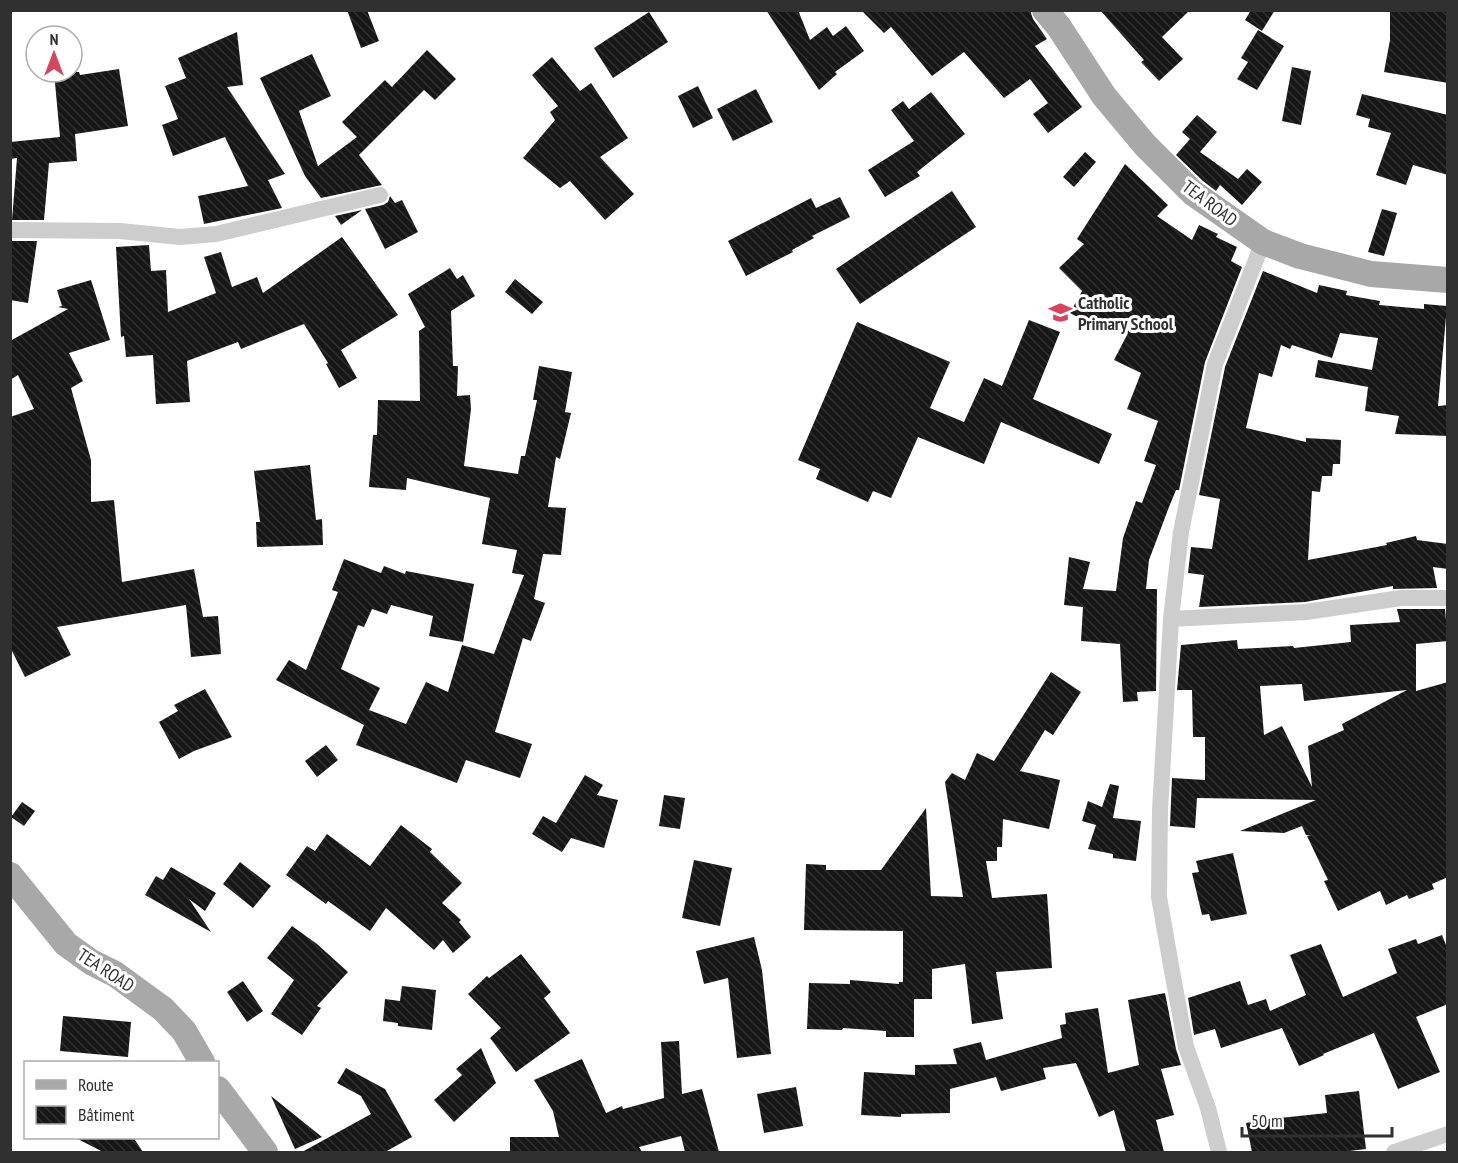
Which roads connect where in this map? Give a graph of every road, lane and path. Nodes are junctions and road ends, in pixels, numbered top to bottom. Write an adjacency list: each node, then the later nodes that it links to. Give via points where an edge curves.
1 (1045, 10): 4 (main road, TEA ROAD, via 1104,96 1145,145 1193,193)
2 (380, 195): 3 (street, via 216,234 180,237 120,231)
3 (10, 230)
4 (1263, 242): 5 (main road, TEA ROAD, via 1371,274); 7 (street, via 1215,364 1181,532)
5 (1448, 280)
6 (1448, 598): 7 (street, via 1401,598 1306,612)
7 (1171, 619): 13 (street, via 1159,897 1186,1047)
8 (10, 875): 9 (main road, TEA ROAD, via 66,944 163,1009 184,1031)
9 (201, 1061)
10 (219, 1090): 12 (main road)
11 (1448, 1134): 14 (street)
12 (265, 1152)
13 (1219, 1152)
14 (1394, 1152)

